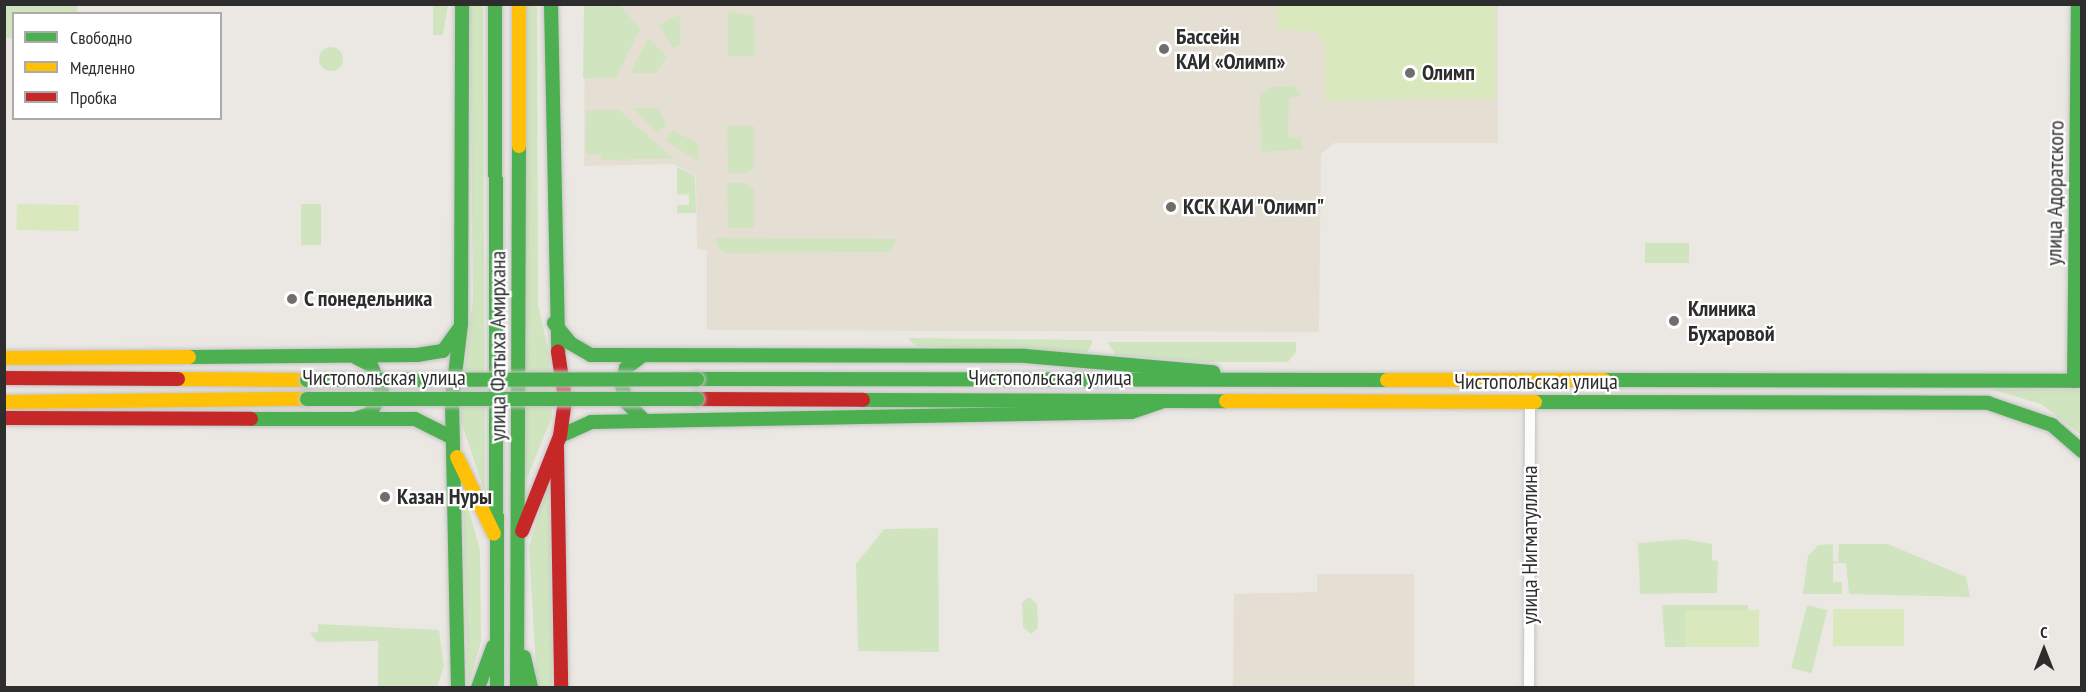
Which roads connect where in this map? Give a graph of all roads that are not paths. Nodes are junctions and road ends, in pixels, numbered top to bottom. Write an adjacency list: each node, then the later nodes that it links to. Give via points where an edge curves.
1 (462, 4): 7 (main road)
2 (495, 4): 24 (main road, улица Фатыха Амирхана)
3 (519, 4): 25 (main road, улица Фатыха Амирхана)
4 (551, 4): 6 (main road)
5 (2078, 4): 13 (main road, улица Адоратского)
6 (554, 323): 8 (main road, via 583,353); 21 (main road, via 564,382)
7 (462, 324): 9 (main road, via 443,351); 20 (main road, via 454,368)
8 (642, 356): 12 (main road, via 1025,356); 19 (main road, via 626,368 622,385 626,402)
9 (355, 357): 10 (main road); 18 (main road, via 370,365 382,393 370,414)
10 (4, 358)
11 (4, 378): 12 (main road, Чистопольская улица, bridge)
12 (1253, 378): 13 (main road, Чистопольская улица)
13 (2078, 381)
14 (1165, 399): 15 (main road, Чистопольская улица, bridge); 16 (main road, Чистопольская улица); 19 (main road, via 1132,411)
15 (4, 402)
16 (1530, 403): 22 (main road, Чистопольская улица, via 1988,403 2052,425); 34 (street, улица Нигматуллина)
17 (4, 418): 18 (main road)
18 (356, 419): 20 (main road, via 414,420)
19 (645, 421): 21 (main road, via 583,423)
20 (453, 438): 23 (main road)
21 (558, 441): 25 (main road); 33 (main road)
22 (2082, 451)
23 (455, 453): 24 (main road); 28 (main road, via 452,559)
24 (496, 540): 27 (main road, улица Фатыха Амирхана)
25 (519, 540): 26 (main road, улица Фатыха Амирхана)
26 (517, 624): 31 (main road, улица Фатыха Амирхана); 32 (main road)
27 (497, 634): 29 (main road); 30 (main road, улица Фатыха Амирхана)
28 (458, 687)
29 (478, 687)
30 (497, 687)
31 (517, 687)
32 (531, 687)
33 (561, 687)
34 (1529, 687)

